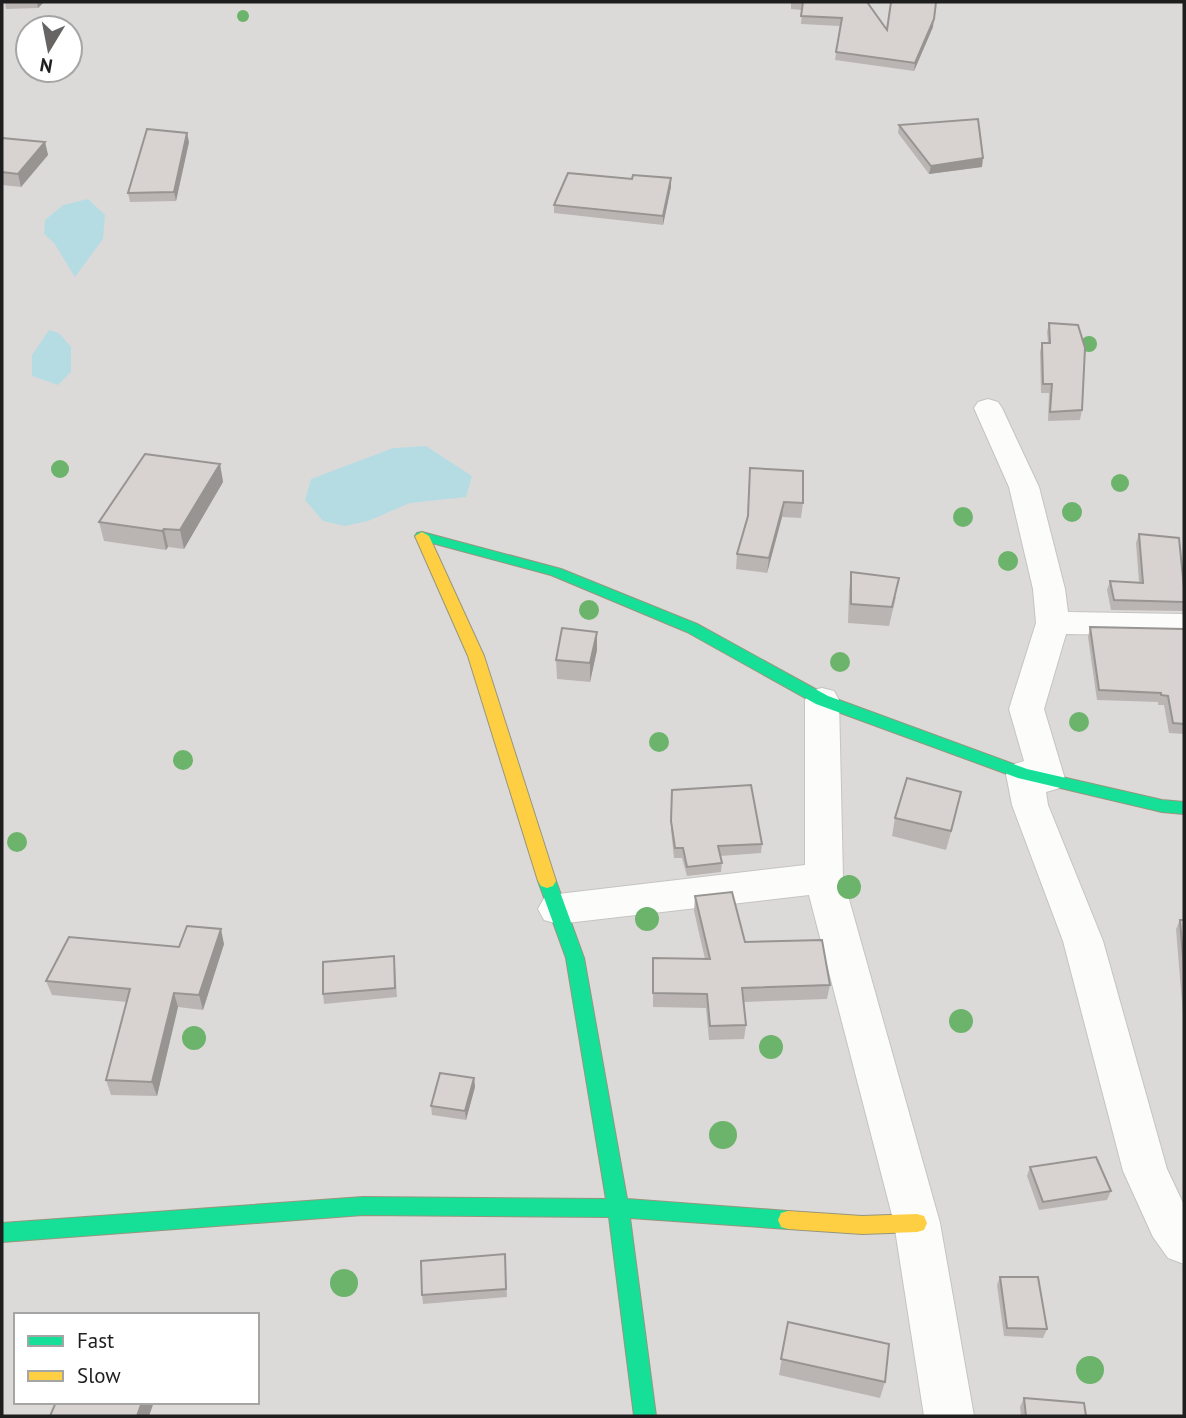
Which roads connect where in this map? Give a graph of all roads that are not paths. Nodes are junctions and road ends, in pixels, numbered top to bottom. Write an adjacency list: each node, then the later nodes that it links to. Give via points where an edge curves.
1 (988, 408): 2 (street, via 1024,487)
2 (1053, 623): 3 (street); 5 (street, via 1026,709)
3 (1184, 625)
4 (822, 700): 5 (street); 7 (street); 8 (street, via 692,628 556,572 422,536 476,656)
5 (1035, 777): 6 (street); 12 (street, via 1030,805 1083,940 1145,1171)
6 (1184, 808)
7 (824, 878): 8 (street); 10 (street)
8 (558, 909): 9 (street, via 575,958)
9 (618, 1208): 10 (street, via 862,1225); 11 (street, via 363,1206); 13 (street)
10 (917, 1223): 14 (street)
11 (2, 1233)
12 (1184, 1244)
13 (645, 1416)
14 (949, 1416)

